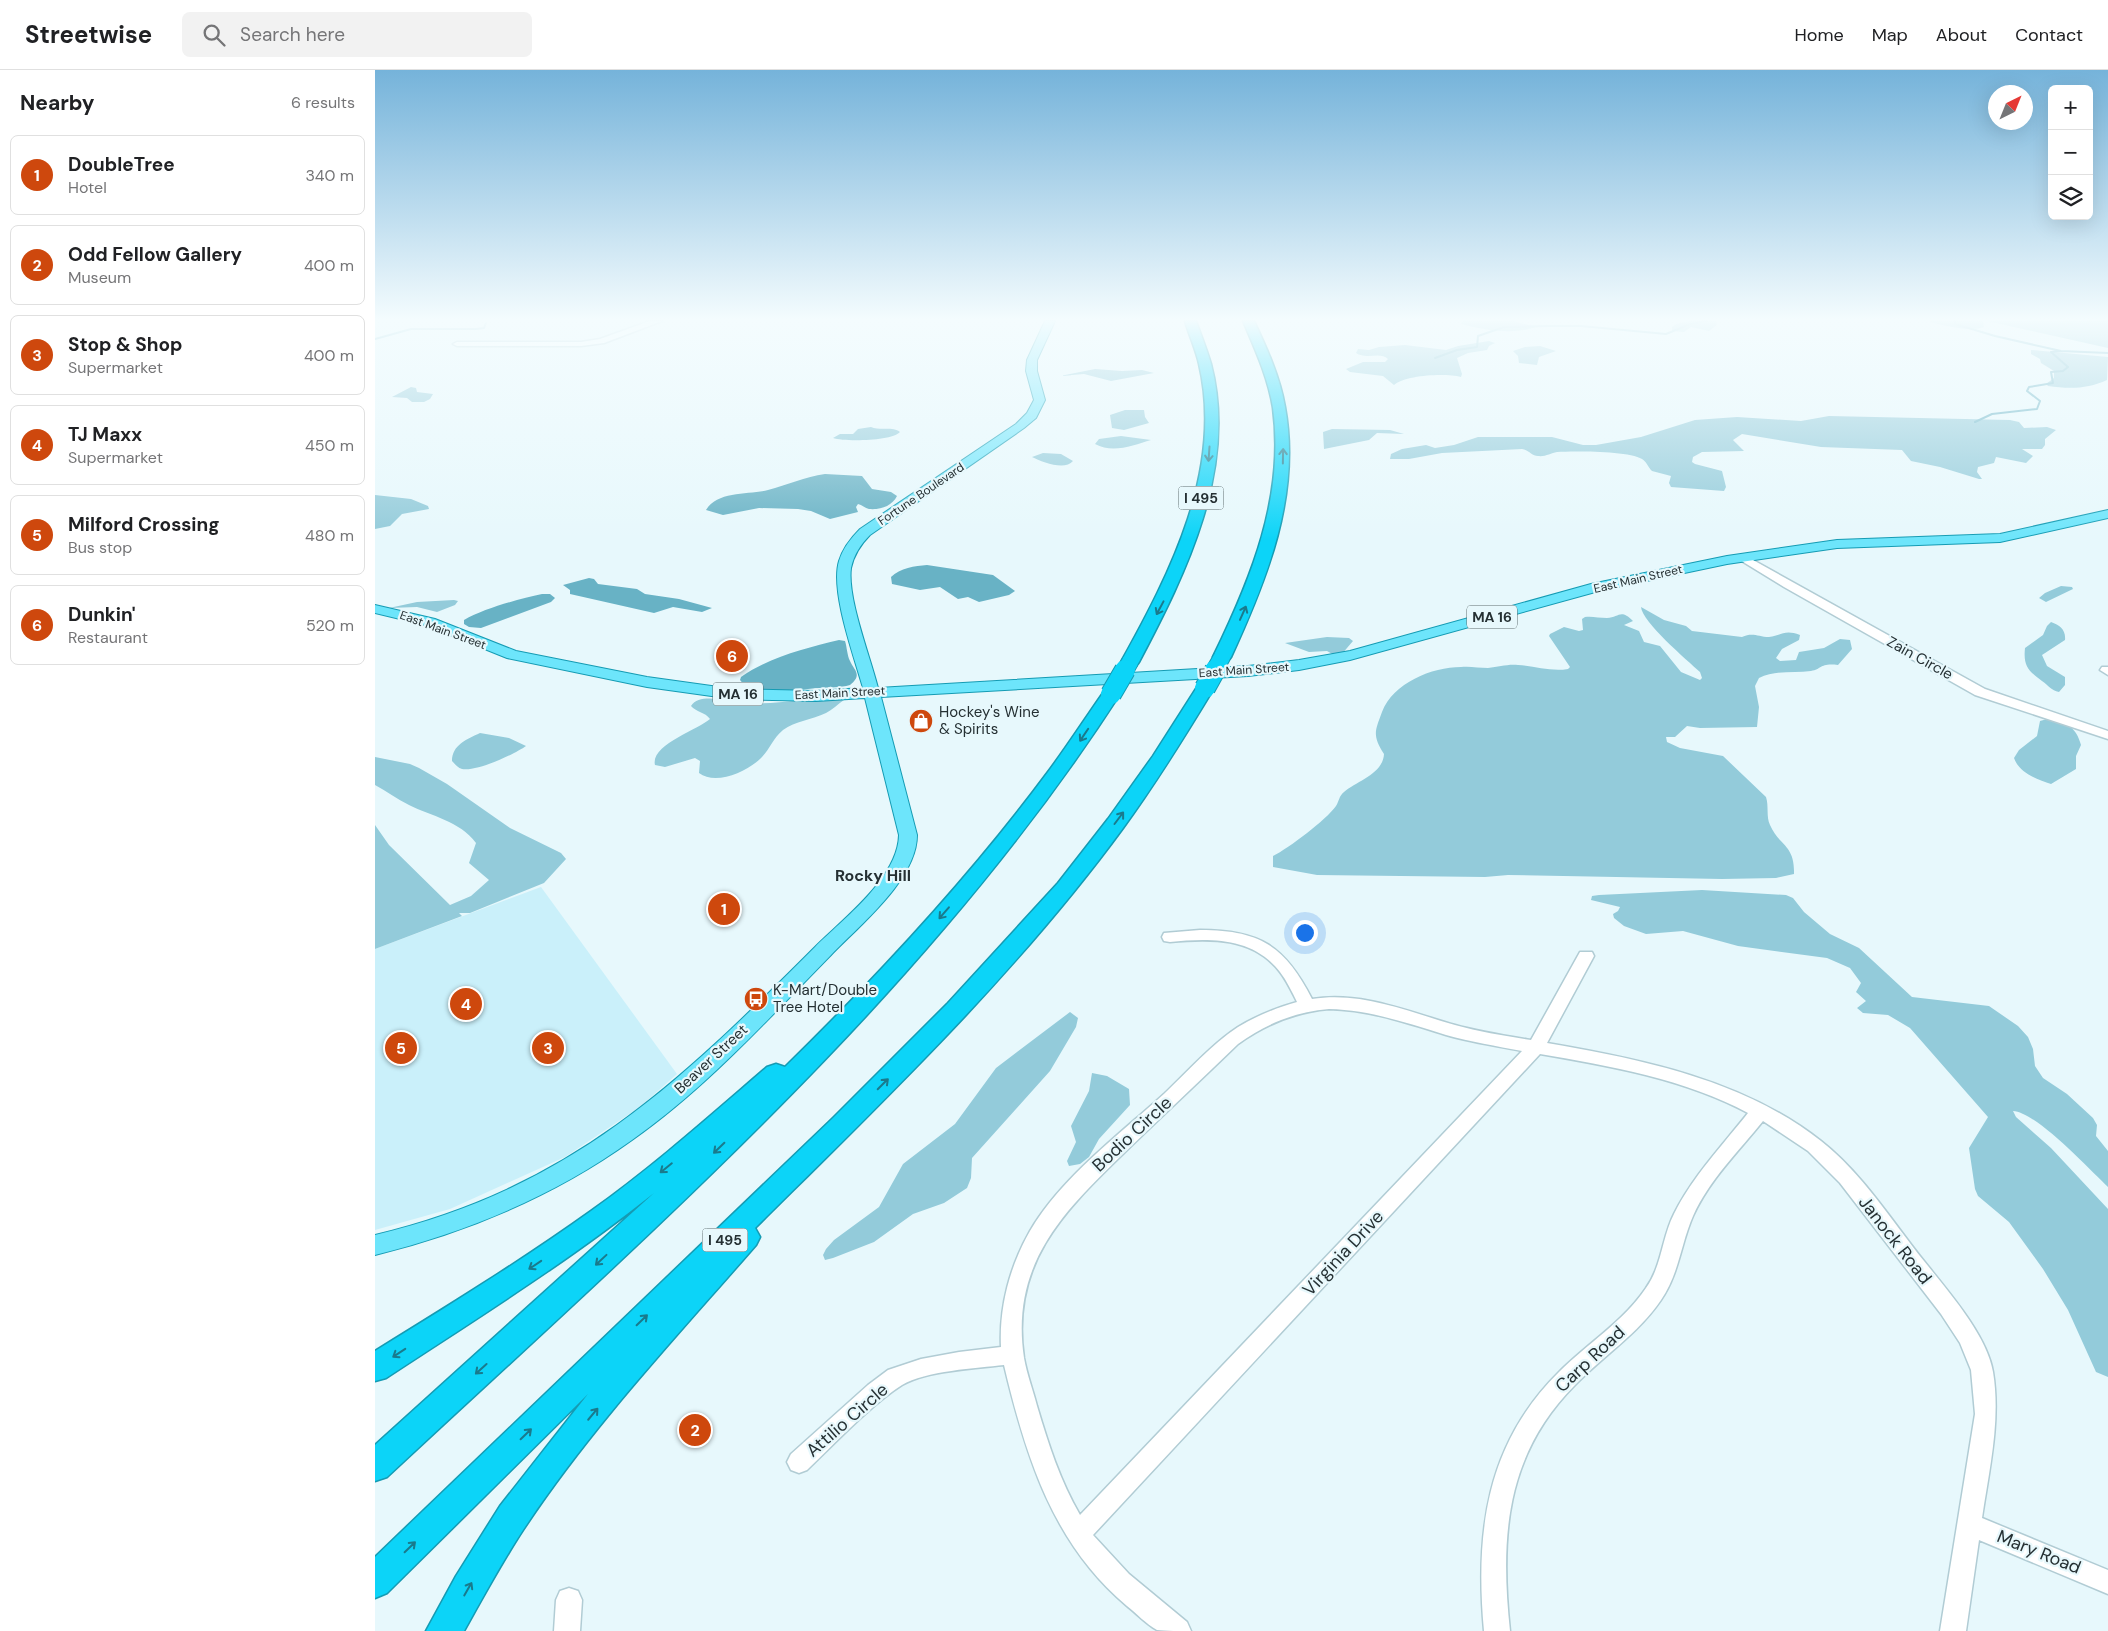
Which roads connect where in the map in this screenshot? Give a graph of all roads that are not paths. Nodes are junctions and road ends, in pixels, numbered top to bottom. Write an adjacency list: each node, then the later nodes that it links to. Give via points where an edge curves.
1 (1039, 394): 7 (main road, Fortune Boulevard, via 1037,411 1021,426 865,532 847,555 843,583)
2 (1209, 394): 11 (highway, I 495, one-way to 11, bridge, via 1208,470 1198,513 1167,595 1111,694 1059,771 1000,848)
3 (1277, 394): 14 (highway, I 495, one-way to 3, bridge, via 963,1003 1063,888 1148,778 1205,688 1260,574 1276,519 1283,460 1283,430)
4 (2108, 514): 5 (main road, East Main Street / MA 16, via 2013,536 1863,542)
5 (1744, 558): 7 (main road, East Main Street / MA 16, via 1611,584 1362,654 1308,665); 8 (street, Zain Circle, via 1980,692)
6 (375, 609): 7 (main road, East Main Street / MA 16, via 421,619 512,655 674,687 769,696)
7 (872, 692): 16 (main road, Beaver Street, via 908,836 901,862 879,893 773,1002 707,1064 623,1135 557,1176 477,1214)
8 (2108, 735)
9 (1170, 937): 12 (street, via 1209,934 1257,945 1281,962)
10 (1586, 956): 13 (street, Virginia Drive)
11 (888, 976): 18 (highway, one-way to 18, via 643,1187 556,1251); 20 (highway, I 495, one-way to 20, via 679,1186)
12 (1307, 1005): 13 (street, Bodio Circle, via 1358,1004 1469,1035); 17 (street, Bodio Circle, via 1266,1018 1232,1040 1091,1173 1055,1213 1038,1235 1025,1266 1013,1315)
13 (1536, 1047): 15 (street, Janock Road, via 1673,1078); 22 (street, Virginia Drive)
14 (862, 1106): 23 (highway, I 495, one-way to 14); 26 (highway, one-way to 14, via 493,1547 555,1460 654,1341)
15 (1760, 1112): 21 (street, Janock Road, via 1815,1147 1847,1178 1949,1308 1969,1339 1982,1370 1986,1402); 29 (street, Carp Road, via 1692,1200 1676,1236 1664,1276 1646,1305 1560,1385 1522,1438 1495,1513 1491,1590)
16 (375, 1245)
17 (1013, 1355): 19 (street, Attilio Circle, via 921,1368 896,1378 876,1392); 22 (street, Bodio Circle, via 1037,1442 1060,1503)
18 (375, 1368)
19 (799, 1462)
20 (375, 1466)
21 (1969, 1524): 24 (street, Mary Road); 30 (street, Janock Road)
22 (1078, 1534): 28 (street, Bodio Circle, via 1099,1563)
23 (375, 1581)
24 (2108, 1582)
25 (569, 1600): 27 (street)
26 (444, 1631)
27 (567, 1631)
28 (1178, 1631)
29 (1497, 1631)
30 (1953, 1631)

